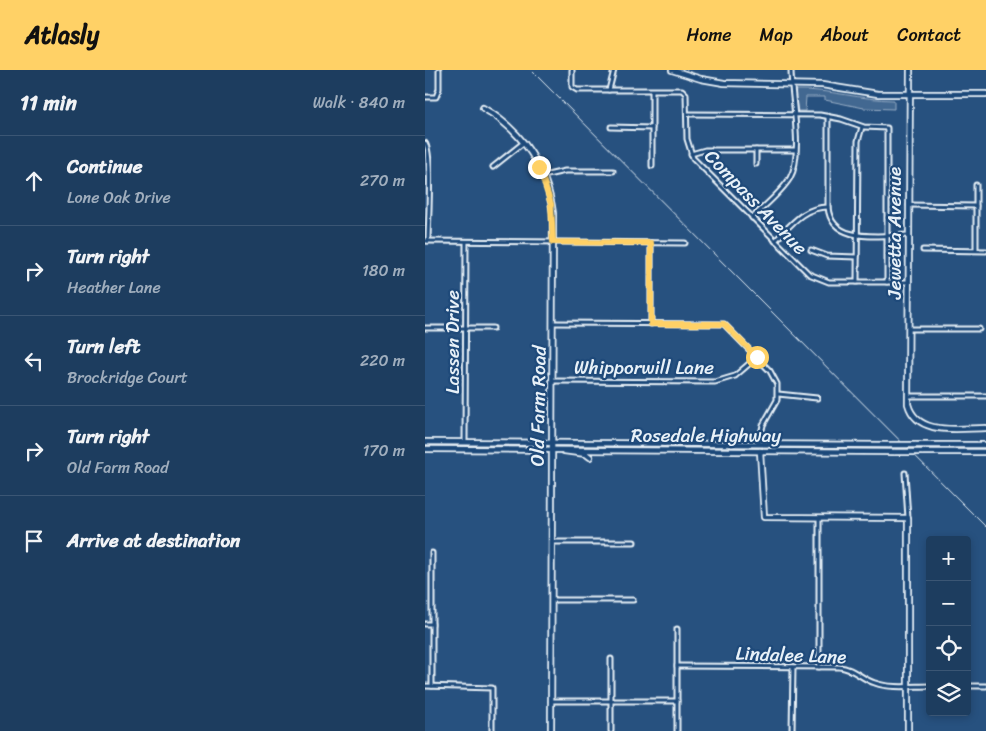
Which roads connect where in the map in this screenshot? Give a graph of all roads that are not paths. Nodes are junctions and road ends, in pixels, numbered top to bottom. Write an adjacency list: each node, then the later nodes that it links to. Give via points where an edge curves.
1 (439, 70): 12 (street, via 436,97)
2 (571, 70): 8 (street, Compass Avenue, via 572,86 577,90)
3 (614, 70): 8 (street)
4 (672, 70): 7 (street, via 724,83)
5 (791, 70): 7 (street)
6 (910, 70): 10 (street, Jewetta Avenue)
7 (791, 84): 10 (street); 15 (street)
8 (609, 90): 9 (street, Compass Avenue)
9 (652, 91): 14 (street, Compass Avenue, via 682,90 686,94); 19 (street)
10 (910, 94): 11 (street); 31 (street, Jewetta Avenue)
11 (986, 94)
12 (425, 97)
13 (483, 108): 21 (street, Old Farm Road, via 507,125)
14 (687, 114): 15 (street); 24 (street, Compass Avenue)
15 (795, 115): 16 (street); 23 (street)
16 (828, 116): 18 (street); 33 (street)
17 (611, 127): 19 (street)
18 (862, 127): 35 (street, via 858,141); 36 (street, via 887,128)
19 (652, 128): 26 (street)
20 (426, 143): 38 (street, via 429,163)
21 (524, 143): 27 (street); 29 (street, Old Farm Road)
22 (756, 150): 23 (street); 24 (street, via 705,150); 25 (street)
23 (795, 150): 34 (street, via 795,164 789,180)
24 (691, 154): 34 (street, Compass Avenue)
25 (756, 164)
26 (652, 166)
27 (493, 167)
28 (613, 171): 29 (street, via 565,171)
29 (543, 176): 41 (street, Old Farm Road, via 551,204)
30 (976, 185): 32 (street)
31 (909, 205): 32 (street); 37 (street, Jewetta Avenue)
32 (977, 206): 46 (street)
33 (828, 207): 35 (street, via 829,216 837,228); 39 (street, via 806,211)
34 (752, 218): 39 (street, Compass Avenue)
35 (857, 234): 36 (street); 48 (street)
36 (887, 234): 37 (street); 50 (street)
37 (909, 235): 51 (street, Jewetta Avenue)
38 (426, 241): 40 (street)
39 (775, 241): 49 (street, Compass Avenue, via 813,277 829,282)
40 (466, 242): 41 (street); 55 (street, Lassen Drive)
41 (553, 242): 42 (street); 52 (street, Old Farm Road)
42 (651, 243): 43 (street); 53 (street)
43 (685, 243)
44 (811, 250): 48 (street, via 827,256)
45 (923, 250): 46 (street)
46 (976, 250): 47 (street)
47 (986, 250)
48 (857, 257): 49 (street)
49 (857, 282): 50 (street, Compass Avenue)
50 (887, 282): 51 (street, Compass Avenue)
51 (909, 282): 57 (street, Jewetta Avenue)
52 (553, 323): 53 (street); 60 (street, Old Farm Road)
53 (651, 324): 59 (street, via 724,324)
54 (425, 328): 55 (street)
55 (466, 328): 56 (street); 67 (street, Lassen Drive)
56 (493, 328)
57 (909, 329): 58 (street); 62 (street, Jewetta Avenue)
58 (979, 329)
59 (757, 357): 60 (street, Whipporwill Lane, via 735,376 715,382); 61 (street, via 773,375)
60 (553, 381): 69 (street, Old Farm Road)
61 (777, 394): 64 (street); 71 (street, via 763,425)
62 (908, 396): 63 (street); 65 (street, via 912,414 926,426)
63 (986, 396)
64 (817, 398)
65 (986, 428)
66 (425, 442): 67 (street, Rosedale Highway)
67 (465, 442): 68 (street, Rosedale Highway)
68 (496, 443): 69 (street, Rosedale Highway); 75 (street)
69 (553, 443): 70 (street, Rosedale Highway); 76 (street, Old Farm Road)
70 (664, 444): 71 (street, Rosedale Highway); 78 (street)
71 (759, 444): 72 (street, Rosedale Highway); 79 (street, via 755,448)
72 (834, 445): 73 (street, Rosedale Highway, bridge); 80 (street, via 763,447)
73 (986, 445)
74 (425, 449): 75 (street, Rosedale Highway)
75 (461, 449): 76 (street, Rosedale Highway)
76 (553, 450): 77 (street, Rosedale Highway); 86 (street, Old Farm Road)
77 (561, 450): 78 (street, Rosedale Highway); 82 (street, via 586,454)
78 (616, 450): 79 (street, Rosedale Highway)
79 (715, 450): 80 (street, Rosedale Highway)
80 (760, 450): 81 (street, Rosedale Highway, bridge); 84 (street, via 763,517)
81 (986, 451)
82 (590, 458)
83 (905, 472): 85 (street)
84 (819, 518): 85 (street); 97 (street)
85 (908, 518): 100 (street)
86 (551, 542): 87 (street); 89 (street, Old Farm Road)
87 (633, 542)
88 (432, 553): 92 (street)
89 (551, 600): 90 (street); 104 (street, Old Farm Road)
90 (633, 600)
91 (425, 624): 92 (street)
92 (432, 624): 99 (street)
93 (677, 629): 95 (street)
94 (611, 660): 105 (street)
95 (677, 666): 96 (street, Lindalee Lane); 106 (street)
96 (793, 667): 97 (street, Lindalee Lane); 111 (street)
97 (819, 667): 100 (street, Lindalee Lane, via 850,669 881,685)
98 (425, 686): 99 (street)
99 (432, 686): 107 (street, via 492,688)
100 (908, 686): 101 (street, Lindalee Lane); 112 (street)
101 (926, 686)
102 (971, 686): 103 (street)
103 (986, 686)
104 (551, 701): 105 (street); 108 (street, Old Farm Road)
105 (611, 701): 106 (street); 109 (street)
106 (677, 701): 110 (street)
107 (492, 731)
108 (551, 731)
109 (611, 731)
110 (677, 731)
111 (792, 731)
112 (908, 731)

